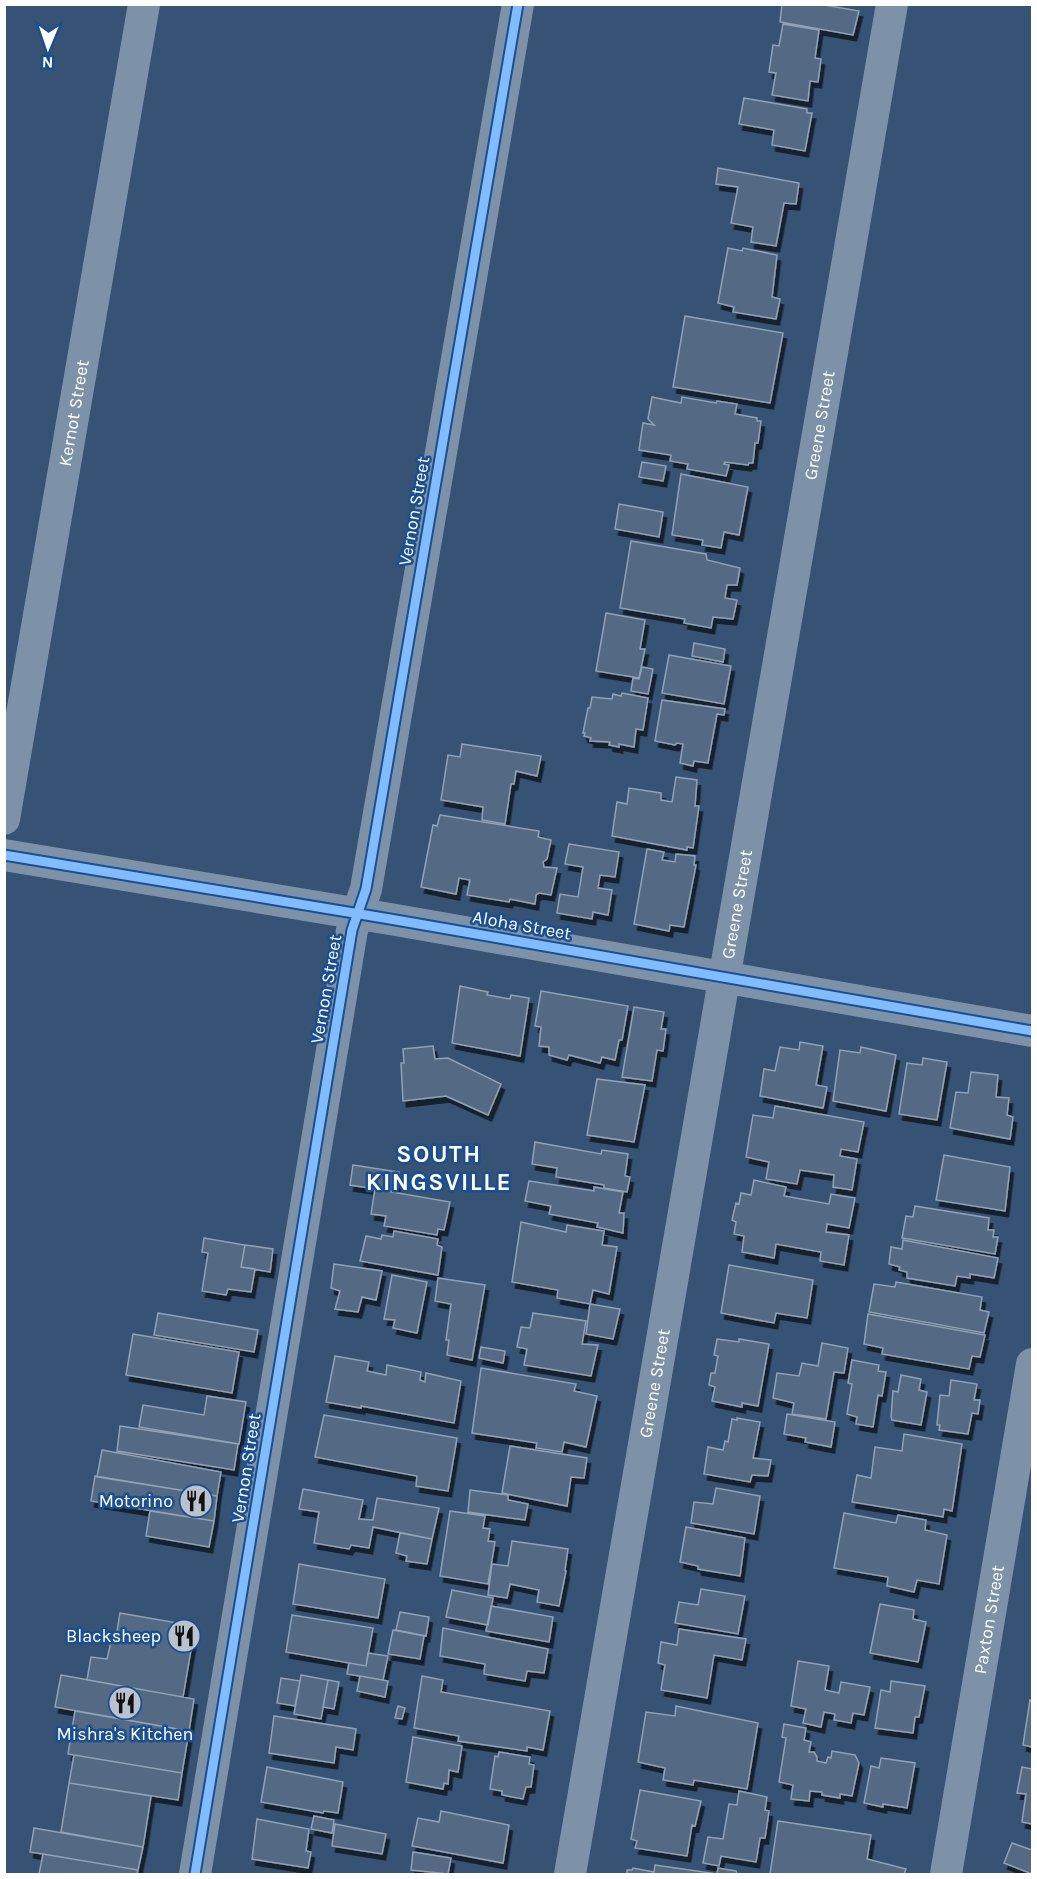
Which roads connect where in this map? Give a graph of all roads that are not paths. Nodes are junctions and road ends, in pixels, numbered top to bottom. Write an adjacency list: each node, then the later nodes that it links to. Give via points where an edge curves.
1 (144, 4): 4 (street, Kernot Street)
2 (518, 4): 6 (street, Vernon Street, via 366,889)
3 (892, 4): 7 (street, Greene Street)
4 (4, 819)
5 (4, 855): 6 (street, Aloha Street)
6 (358, 914): 7 (street, Aloha Street); 10 (street, Vernon Street, via 352,930)
7 (724, 976): 8 (street, Aloha Street); 11 (street, Greene Street)
8 (1032, 1031)
9 (1032, 1364): 12 (street, Paxton Street)
10 (195, 1875)
11 (570, 1875)
12 (945, 1875)

